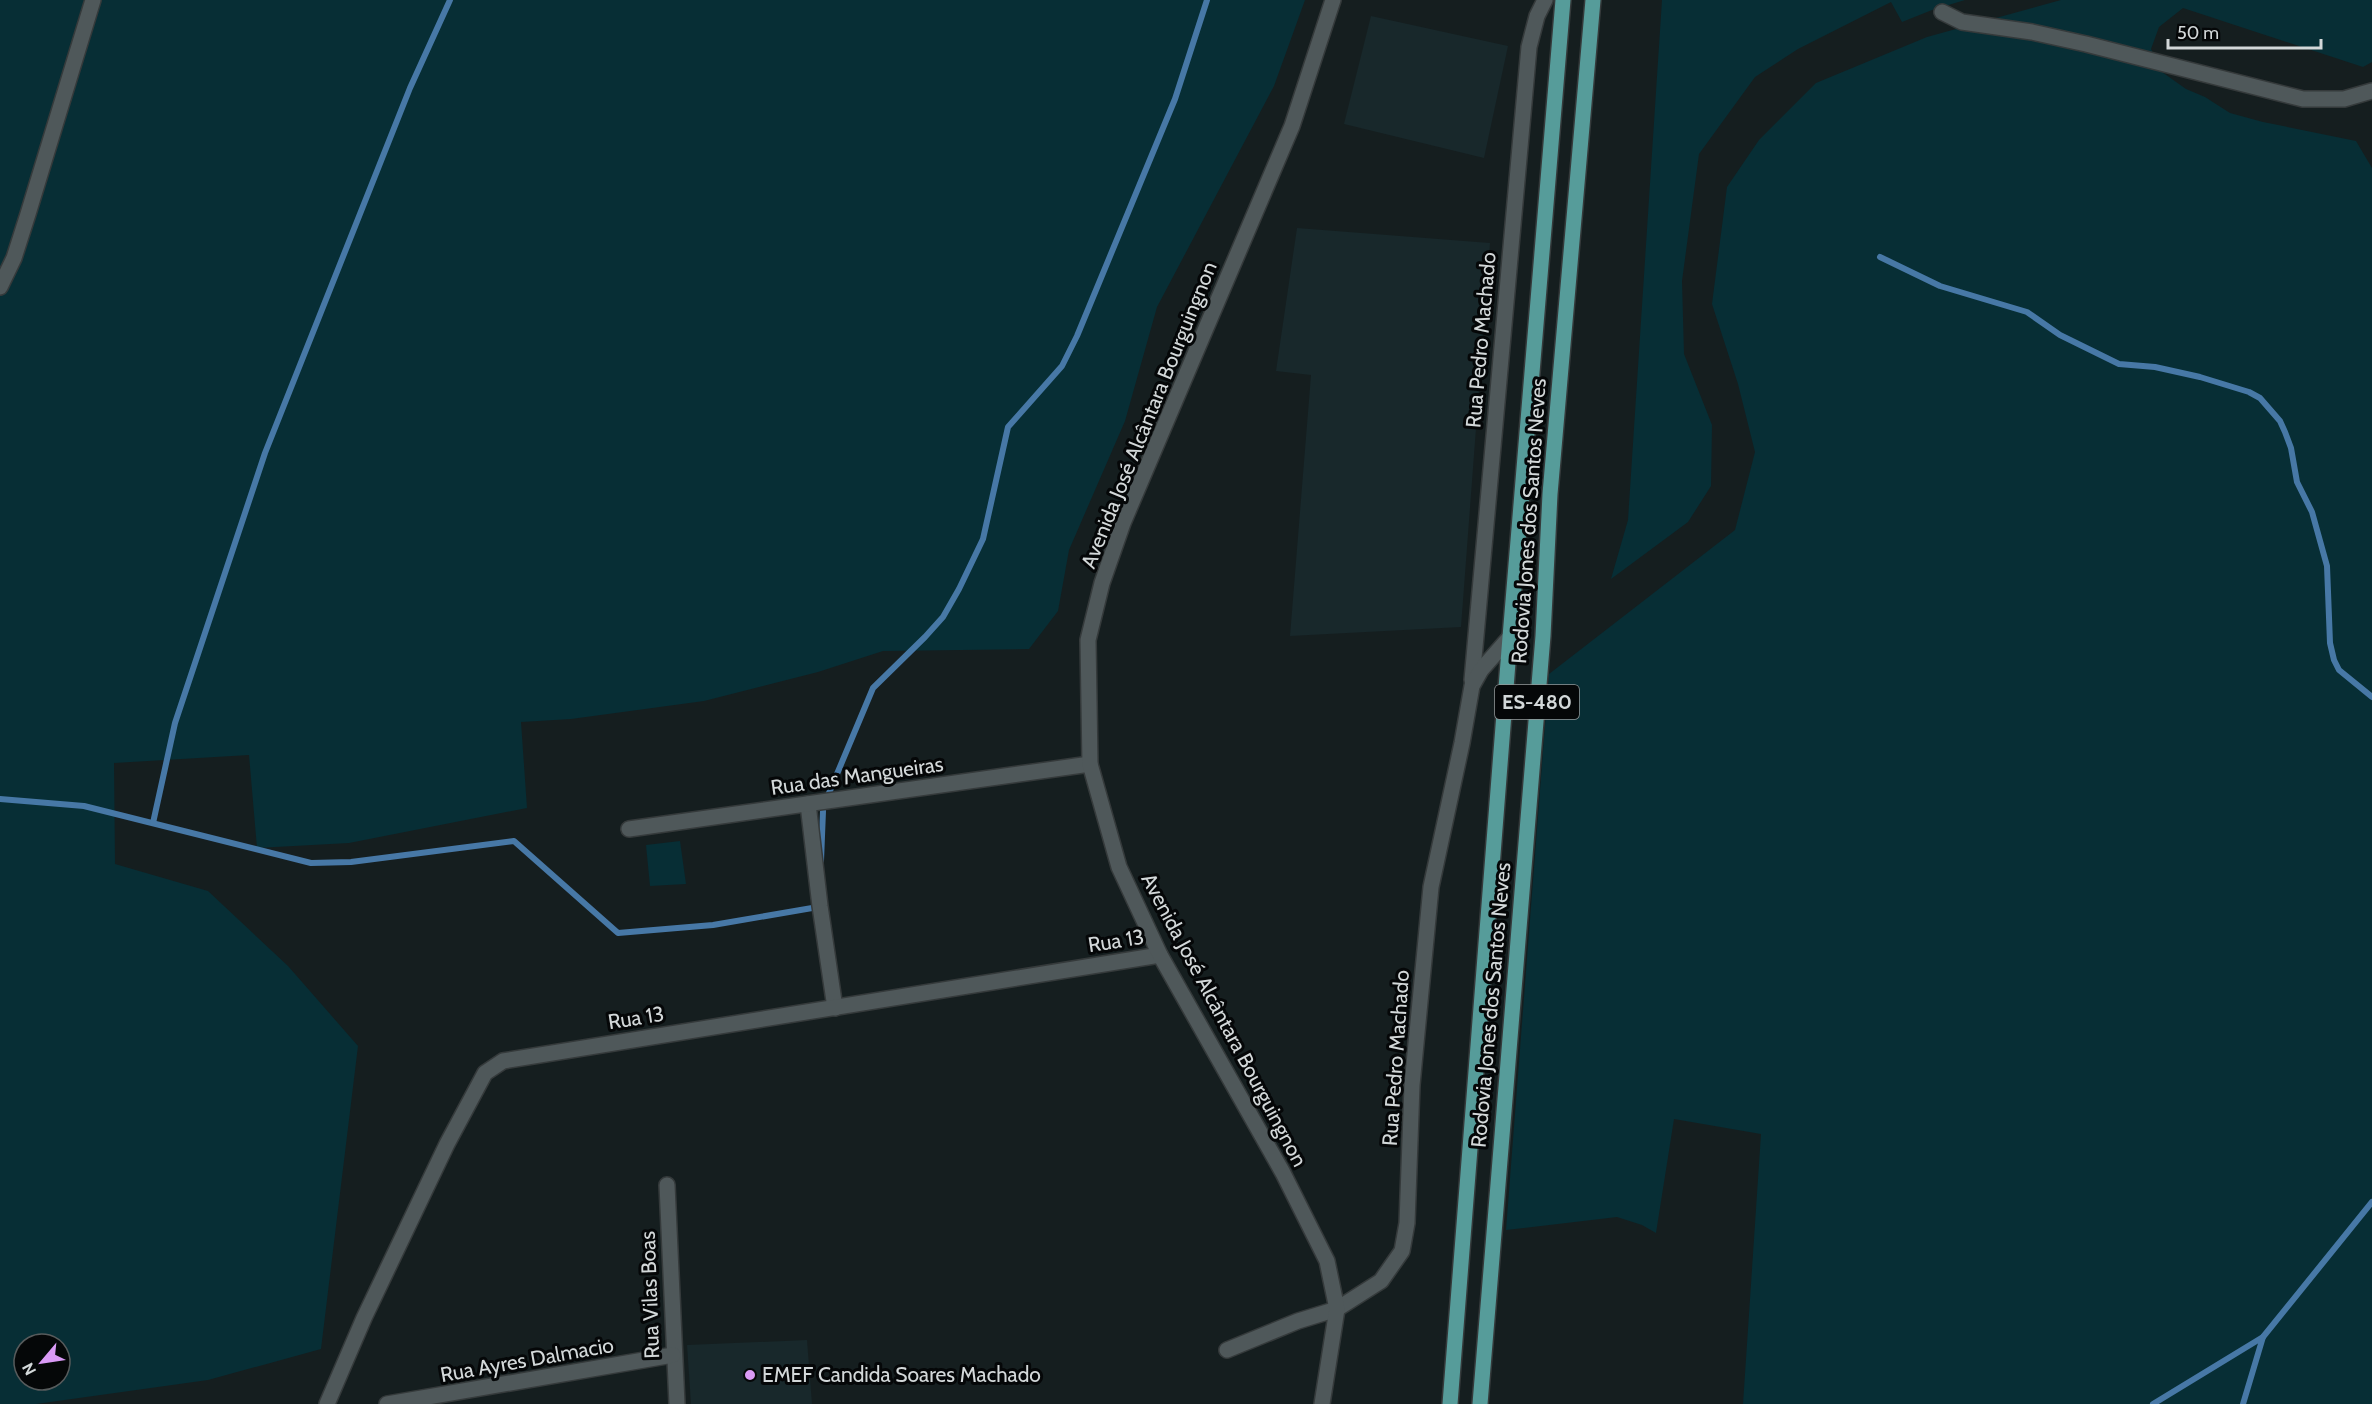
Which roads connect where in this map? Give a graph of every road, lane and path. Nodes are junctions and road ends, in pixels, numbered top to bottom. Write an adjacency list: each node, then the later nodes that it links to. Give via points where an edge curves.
1 (93, 0): 8 (street, via 14,258)
2 (1333, 0): 11 (street, Avenida José Alcântara Bourguingnon, via 1292,126 1153,448 1102,583 1088,640)
3 (1545, 0): 10 (street, Rua Pedro Machado, via 1529,47)
4 (1563, 0): 9 (main road, Rodovia Jones dos Santos Neves / ES-480)
5 (1593, 0): 25 (main road, Rodovia Jones dos Santos Neves / ES-480, via 1550,494 1541,660)
6 (1942, 12): 7 (street, via 1962,22 2086,44 2303,99 2344,99)
7 (2372, 91)
8 (0, 287)
9 (1510, 637): 10 (street, Rua Pedro Machado); 24 (main road, Rodovia Jones dos Santos Neves / ES-480)
10 (1472, 686): 17 (street, Rua Pedro Machado, via 1431,887 1412,1084 1407,1223 1402,1251 1381,1281)
11 (1090, 764): 12 (street, Rua das Mangueiras); 14 (street, Avenida José Alcântara Bourguingnon, via 1119,867)
12 (808, 804): 13 (street, Rua das Mangueiras); 15 (street)
13 (629, 829)
14 (1160, 955): 15 (street, Rua 13); 17 (street, Avenida José Alcântara Bourguingnon, via 1283,1173 1327,1261)
15 (835, 1008): 20 (street, Rua 13, via 503,1061 485,1073 447,1144)
16 (667, 1185): 19 (street, Rua Vilas Boas)
17 (1337, 1309): 18 (street, Rua Pedro Machado); 23 (street)
18 (1227, 1350)
19 (674, 1355): 21 (street, Rua Ayres Dalmacio); 22 (street, Rua Vilas Boas)
20 (327, 1404)
21 (387, 1404)
22 (677, 1404)
23 (1322, 1404)
24 (1450, 1404)
25 (1480, 1404)

